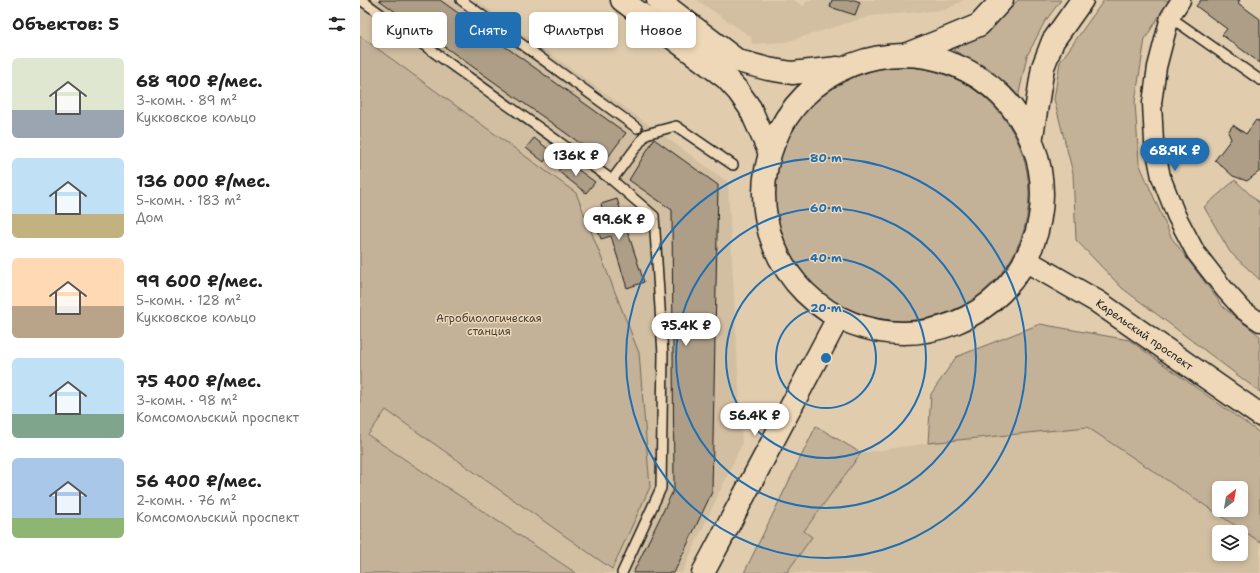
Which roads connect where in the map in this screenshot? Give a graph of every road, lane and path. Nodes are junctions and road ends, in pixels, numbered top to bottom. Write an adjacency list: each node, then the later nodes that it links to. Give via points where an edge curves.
1 (361, 0): 16 (lane)
2 (461, 0): 12 (lane)
3 (622, 0): 14 (main road, via 726,78 750,108)
4 (658, 0): 10 (main road, via 738,61 792,73)
5 (1002, 0): 9 (main road, via 978,25)
6 (1082, 0): 13 (main road, via 1053,41 1043,67)
7 (1181, 0): 8 (street)
8 (1170, 17): 11 (lane); 19 (street, via 1157,67 1152,103 1154,142 1161,177 1176,215 1196,253 1243,310)
9 (907, 54): 10 (main road, via 868,58); 13 (main road, via 950,63 984,83 1013,107)
10 (838, 68): 14 (main road, via 801,97 785,117)
11 (1260, 80)
12 (637, 128)
13 (1032, 136): 17 (main road, via 1042,166 1044,186 1040,226)
14 (769, 150): 18 (main road, via 762,191 765,217 774,248 785,270 802,291)
15 (733, 165): 16 (lane, via 676,126 646,134)
16 (612, 180): 21 (lane, via 654,216 663,354 661,488)
17 (1026, 260): 18 (main road, via 1003,293 968,318 914,334 886,333); 20 (main road, Карельский проспект, via 1098,302)
18 (838, 318): 22 (main road)
19 (1260, 322)
20 (1260, 415)
21 (622, 573)
22 (703, 573)

